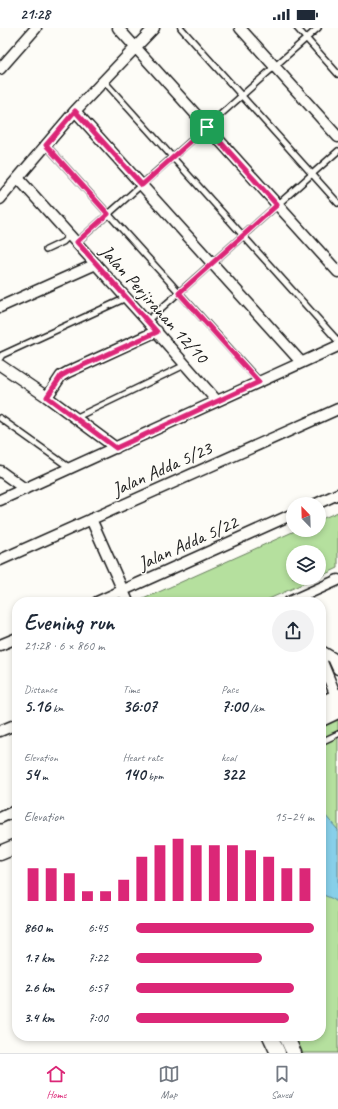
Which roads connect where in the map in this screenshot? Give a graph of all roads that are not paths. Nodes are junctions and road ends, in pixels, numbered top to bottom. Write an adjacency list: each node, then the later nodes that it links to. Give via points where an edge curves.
1 (36, 28): 11 (street)
2 (118, 28): 9 (street)
3 (154, 28): 9 (street)
4 (181, 28): 14 (lane)
5 (240, 28): 10 (street)
6 (297, 28): 8 (lane)
7 (318, 28): 8 (lane)
8 (306, 38): 10 (lane); 12 (lane)
9 (135, 47): 13 (street); 16 (street)
10 (274, 66): 14 (lane); 17 (street)
11 (0, 69)
12 (338, 74)
13 (103, 80): 15 (street); 20 (lane)
14 (242, 96): 16 (lane); 21 (lane)
15 (75, 111): 18 (street); 23 (street)
16 (207, 127): 20 (lane); 26 (street)
17 (338, 137)
18 (46, 145): 22 (street); 27 (lane)
19 (338, 151): 21 (lane)
20 (173, 157): 23 (lane); 28 (lane)
21 (312, 174): 25 (lane); 26 (lane)
22 (18, 178): 24 (street); 29 (street, Jalan Perjiranan 12/10)
23 (142, 185): 27 (lane); 31 (street)
24 (0, 199)
25 (338, 203)
26 (277, 205): 28 (lane); 33 (street)
27 (108, 214): 29 (lane); 34 (lane)
28 (243, 235): 31 (lane); 39 (lane)
29 (74, 239): 30 (lane); 32 (street, Jalan Perjiranan 12/10)
30 (46, 250)
31 (212, 263): 34 (lane); 42 (street)
32 (96, 264): 35 (street, Jalan Perjiranan 12/10); 36 (street)
33 (338, 272)
34 (179, 293): 37 (lane); 45 (lane)
35 (126, 298): 37 (street, Jalan Perjiranan 12/10); 41 (lane)
36 (0, 307)
37 (147, 321): 38 (street, Jalan Perjiranan 12/10)
38 (157, 332): 44 (street, Jalan Perjiranan 12/10); 46 (street, via 61,376)
39 (338, 341)
40 (338, 346): 42 (street)
41 (0, 358)
42 (301, 362): 45 (street)
43 (0, 365): 46 (street)
44 (186, 365): 47 (street, Jalan Perjiranan 12/10); 50 (lane)
45 (259, 382): 47 (street)
46 (47, 397): 50 (street)
47 (217, 401): 51 (street)
48 (338, 409): 59 (street, Jalan Adda 5/23)
49 (0, 418): 52 (lane)
50 (74, 418): 51 (street)
51 (116, 448): 52 (street)
52 (71, 468): 54 (street)
53 (0, 471): 54 (street)
54 (25, 489): 57 (street)
55 (338, 494): 56 (street)
56 (326, 499)
57 (0, 500)
58 (286, 517): 62 (street, Jalan Adda 5/22)
59 (91, 519): 60 (street, Jalan Adda 5/23); 62 (street)
60 (0, 560)
61 (338, 580): 65 (street)
62 (123, 591): 63 (street, Jalan Adda 5/22); 64 (street)
63 (109, 597)
64 (126, 597)
65 (306, 597)
66 (12, 640): 67 (street)
67 (0, 645)
68 (326, 652): 69 (street, via 333,658)
69 (338, 669)
70 (326, 672): 71 (street)
71 (337, 701): 72 (main road); 73 (main road)
72 (326, 703)
73 (326, 713)
74 (12, 726): 75 (street)
75 (0, 731)
76 (338, 734): 77 (lane)
77 (326, 740)
78 (12, 812): 79 (street)
79 (0, 818)
80 (12, 848): 81 (main road)
81 (0, 853)
82 (272, 1041): 84 (main road)
83 (288, 1041): 85 (main road)
84 (278, 1053)
85 (294, 1053)

